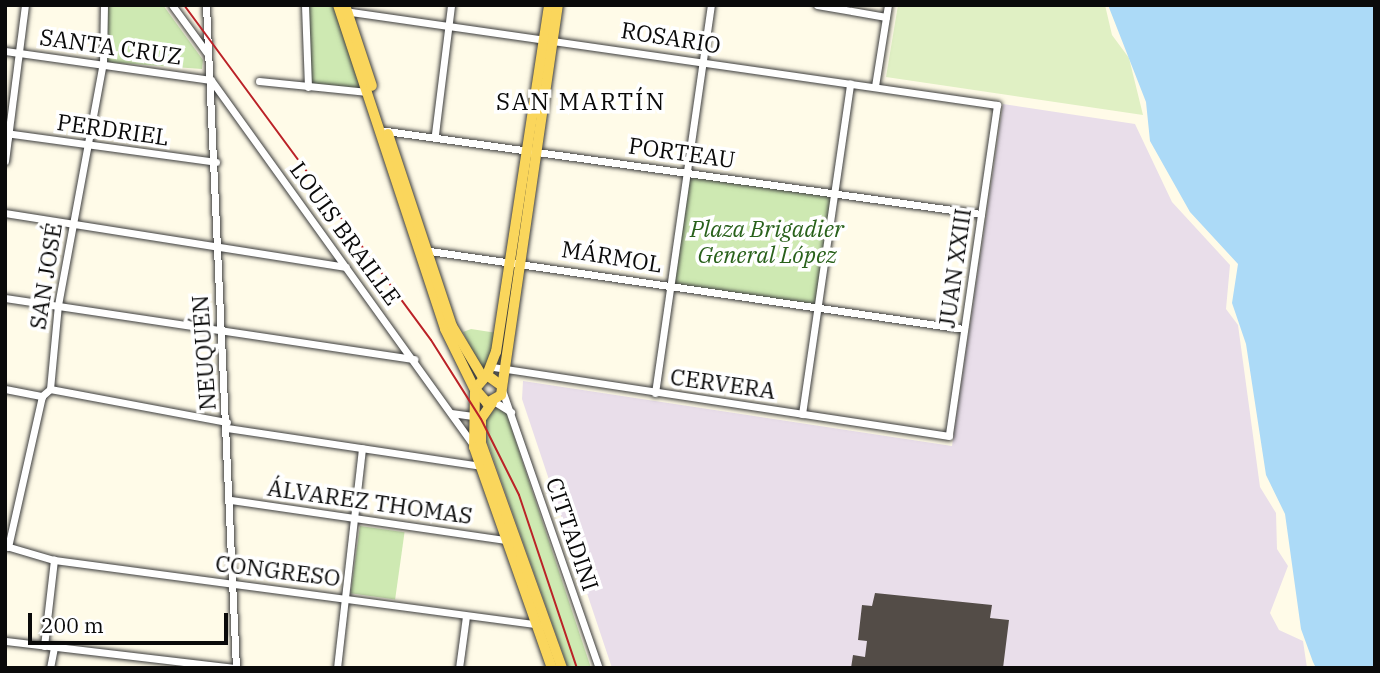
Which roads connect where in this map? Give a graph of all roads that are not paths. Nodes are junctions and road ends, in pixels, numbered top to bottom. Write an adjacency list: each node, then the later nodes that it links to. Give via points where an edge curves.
1 (25, 5): 17 (street)
2 (104, 5): 20 (street, SAN JOSÉ)
3 (172, 5): 18 (street)
4 (206, 5): 18 (street, NEUQUÉN)
5 (304, 5): 25 (street)
6 (451, 5): 14 (street)
7 (549, 5): 15 (main road)
8 (558, 5): 15 (main road)
9 (711, 5): 19 (street)
10 (817, 5): 13 (street)
11 (888, 5): 13 (street)
12 (343, 8): 14 (street, ROSARIO); 26 (main road); 28 (main road)
13 (886, 17): 24 (street)
14 (453, 24): 15 (street, ROSARIO); 30 (street)
15 (549, 38): 19 (street, ROSARIO); 32 (main road)
16 (5, 51): 17 (street, SANTA CRUZ)
17 (19, 53): 20 (street, SANTA CRUZ); 29 (street)
18 (208, 53): 21 (street, NEUQUÉN)
19 (702, 62): 23 (street, ROSARIO); 35 (street)
20 (103, 63): 21 (street, SANTA CRUZ); 31 (street, SAN JOSÉ)
21 (211, 80): 34 (street, NEUQUÉN); 43 (street, LOUIS BRAILLE)
22 (259, 81): 25 (street)
23 (850, 83): 24 (street, ROSARIO); 36 (street)
24 (875, 86): 27 (street, ROSARIO)
25 (308, 87): 26 (street)
26 (367, 92): 28 (main road)
27 (997, 105): 38 (street, JUAN XXIII)
28 (383, 129): 30 (street, PORTEAU); 41 (main road)
29 (7, 133): 31 (street, PERDRIEL); 33 (street)
30 (435, 134): 32 (street, PORTEAU)
31 (90, 146): 34 (street, PERDRIEL); 39 (street, SAN JOSÉ)
32 (532, 150): 35 (street, PORTEAU); 42 (main road)
33 (5, 162)
34 (216, 162): 40 (street, NEUQUÉN)
35 (687, 172): 36 (street, PORTEAU); 44 (street)
36 (836, 192): 38 (street, PORTEAU); 47 (street)
37 (5, 213): 39 (street)
38 (981, 214): 48 (street, JUAN XXIII)
39 (72, 223): 40 (street); 46 (street, SAN JOSÉ)
40 (216, 245): 43 (street); 49 (street, NEUQUÉN)
41 (423, 251): 42 (street, MÁRMOL); 51 (main road, via 452,326); 55 (main road, via 445,329)
42 (516, 261): 44 (street, MÁRMOL); 51 (main road)
43 (346, 267): 50 (street, LOUIS BRAILLE)
44 (671, 285): 47 (street, MÁRMOL); 56 (street)
45 (5, 298): 46 (street)
46 (58, 305): 49 (street); 54 (street, SAN JOSÉ)
47 (818, 307): 48 (street, MÁRMOL); 61 (street)
48 (964, 329): 64 (street, JUAN XXIII)
49 (220, 330): 50 (street); 63 (street, NEUQUÉN)
50 (414, 359): 59 (street, LOUIS BRAILLE)
51 (491, 371): 52 (main road); 55 (main road); 56 (street, CERVERA)
52 (502, 388): 58 (main road); 60 (street, CITTADINI)
53 (5, 389): 57 (street)
54 (50, 390): 57 (street); 63 (street)
55 (475, 390): 58 (main road); 62 (main road)
56 (655, 393): 61 (street, CERVERA)
57 (42, 396): 72 (street)
58 (494, 402): 60 (street); 77 (main road, via 481,419 481,443)
59 (448, 411): 62 (street); 66 (street, LOUIS BRAILLE)
60 (512, 413): 87 (street, CITTADINI)
61 (802, 414): 64 (street, CERVERA)
62 (473, 416): 66 (main road)
63 (227, 425): 65 (street); 69 (street, NEUQUÉN)
64 (949, 436)
65 (362, 448): 67 (street); 70 (street)
66 (474, 448): 67 (street); 68 (main road)
67 (460, 463): 68 (street)
68 (482, 466): 71 (main road)
69 (231, 500): 70 (street, ÁLVAREZ THOMAS); 74 (street, NEUQUÉN)
70 (354, 519): 71 (street, ÁLVAREZ THOMAS); 75 (street)
71 (504, 540): 77 (main road)
72 (7, 546): 73 (street, CONGRESO)
73 (54, 560): 74 (street, CONGRESO); 79 (street)
74 (234, 584): 75 (street, CONGRESO); 82 (street, NEUQUÉN)
75 (345, 598): 76 (street, CONGRESO); 83 (street)
76 (466, 616): 77 (street, CONGRESO); 84 (street)
77 (542, 624): 85 (main road); 86 (main road)
78 (5, 641): 79 (street)
79 (44, 646): 80 (street)
80 (54, 647): 81 (street); 82 (street)
81 (50, 668)
82 (235, 668)
83 (337, 668)
84 (459, 668)
85 (552, 668)
86 (562, 668)
87 (599, 668)

